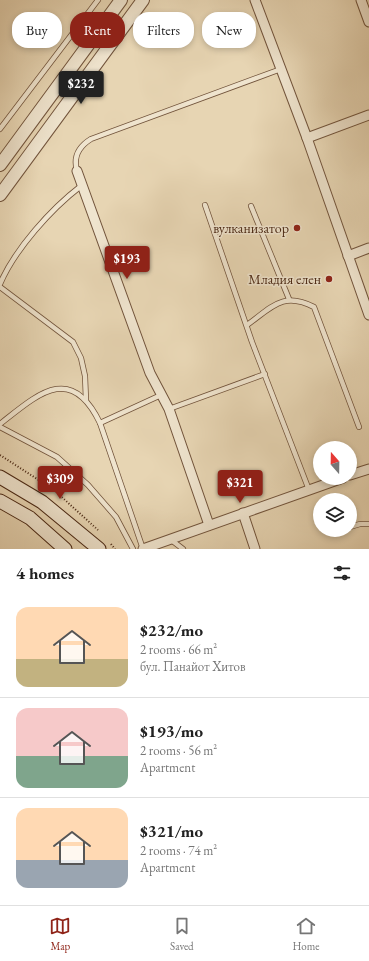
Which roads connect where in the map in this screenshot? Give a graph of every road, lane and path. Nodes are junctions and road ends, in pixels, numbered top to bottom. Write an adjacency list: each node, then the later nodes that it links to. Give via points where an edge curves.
1 (98, 0): 9 (lane)
2 (121, 0): 11 (street)
3 (144, 0): 14 (street)
4 (255, 0): 7 (street)
5 (361, 0): 6 (street)
6 (369, 22)
7 (281, 69): 10 (street); 12 (lane, via 91,139 79,149 76,156)
8 (369, 115): 10 (street)
9 (0, 129)
10 (306, 138): 18 (street)
11 (0, 165)
12 (77, 172): 13 (street)
13 (81, 186): 19 (lane, via 61,202 22,249 7,269); 25 (street, via 150,373)
14 (0, 195)
15 (205, 205): 23 (lane)
16 (251, 206): 21 (lane)
17 (369, 248): 18 (street)
18 (348, 256): 22 (street)
19 (0, 284)
20 (0, 287): 26 (lane, via 73,342 86,376)
21 (289, 299): 23 (lane); 30 (lane, via 301,300 314,307)
22 (369, 315)
23 (247, 325): 24 (lane)
24 (265, 374): 27 (lane); 36 (lane)
25 (161, 395): 27 (street); 28 (lane)
26 (86, 400): 28 (lane, via 92,406); 29 (lane, via 69,390 46,391 37,395)
27 (169, 409): 41 (street)
28 (100, 423): 48 (lane)
29 (0, 425): 47 (lane, via 57,457 88,485 116,517)
30 (359, 427)
31 (0, 455): 42 (path, via 54,490)
32 (369, 469): 33 (street)
33 (357, 473)
34 (0, 477): 44 (main road)
35 (323, 485): 36 (street)
36 (309, 490): 38 (street)
37 (0, 500): 45 (main road, via 30,518)
38 (243, 514): 41 (street); 50 (street)
39 (369, 524): 40 (lane)
40 (357, 525)
41 (209, 526): 43 (street)
42 (101, 533)
43 (170, 539): 48 (street); 49 (lane)
44 (103, 544): 46 (path)
45 (65, 549)
46 (114, 549)
47 (133, 549)
48 (143, 549)
49 (183, 549)
50 (255, 549)

